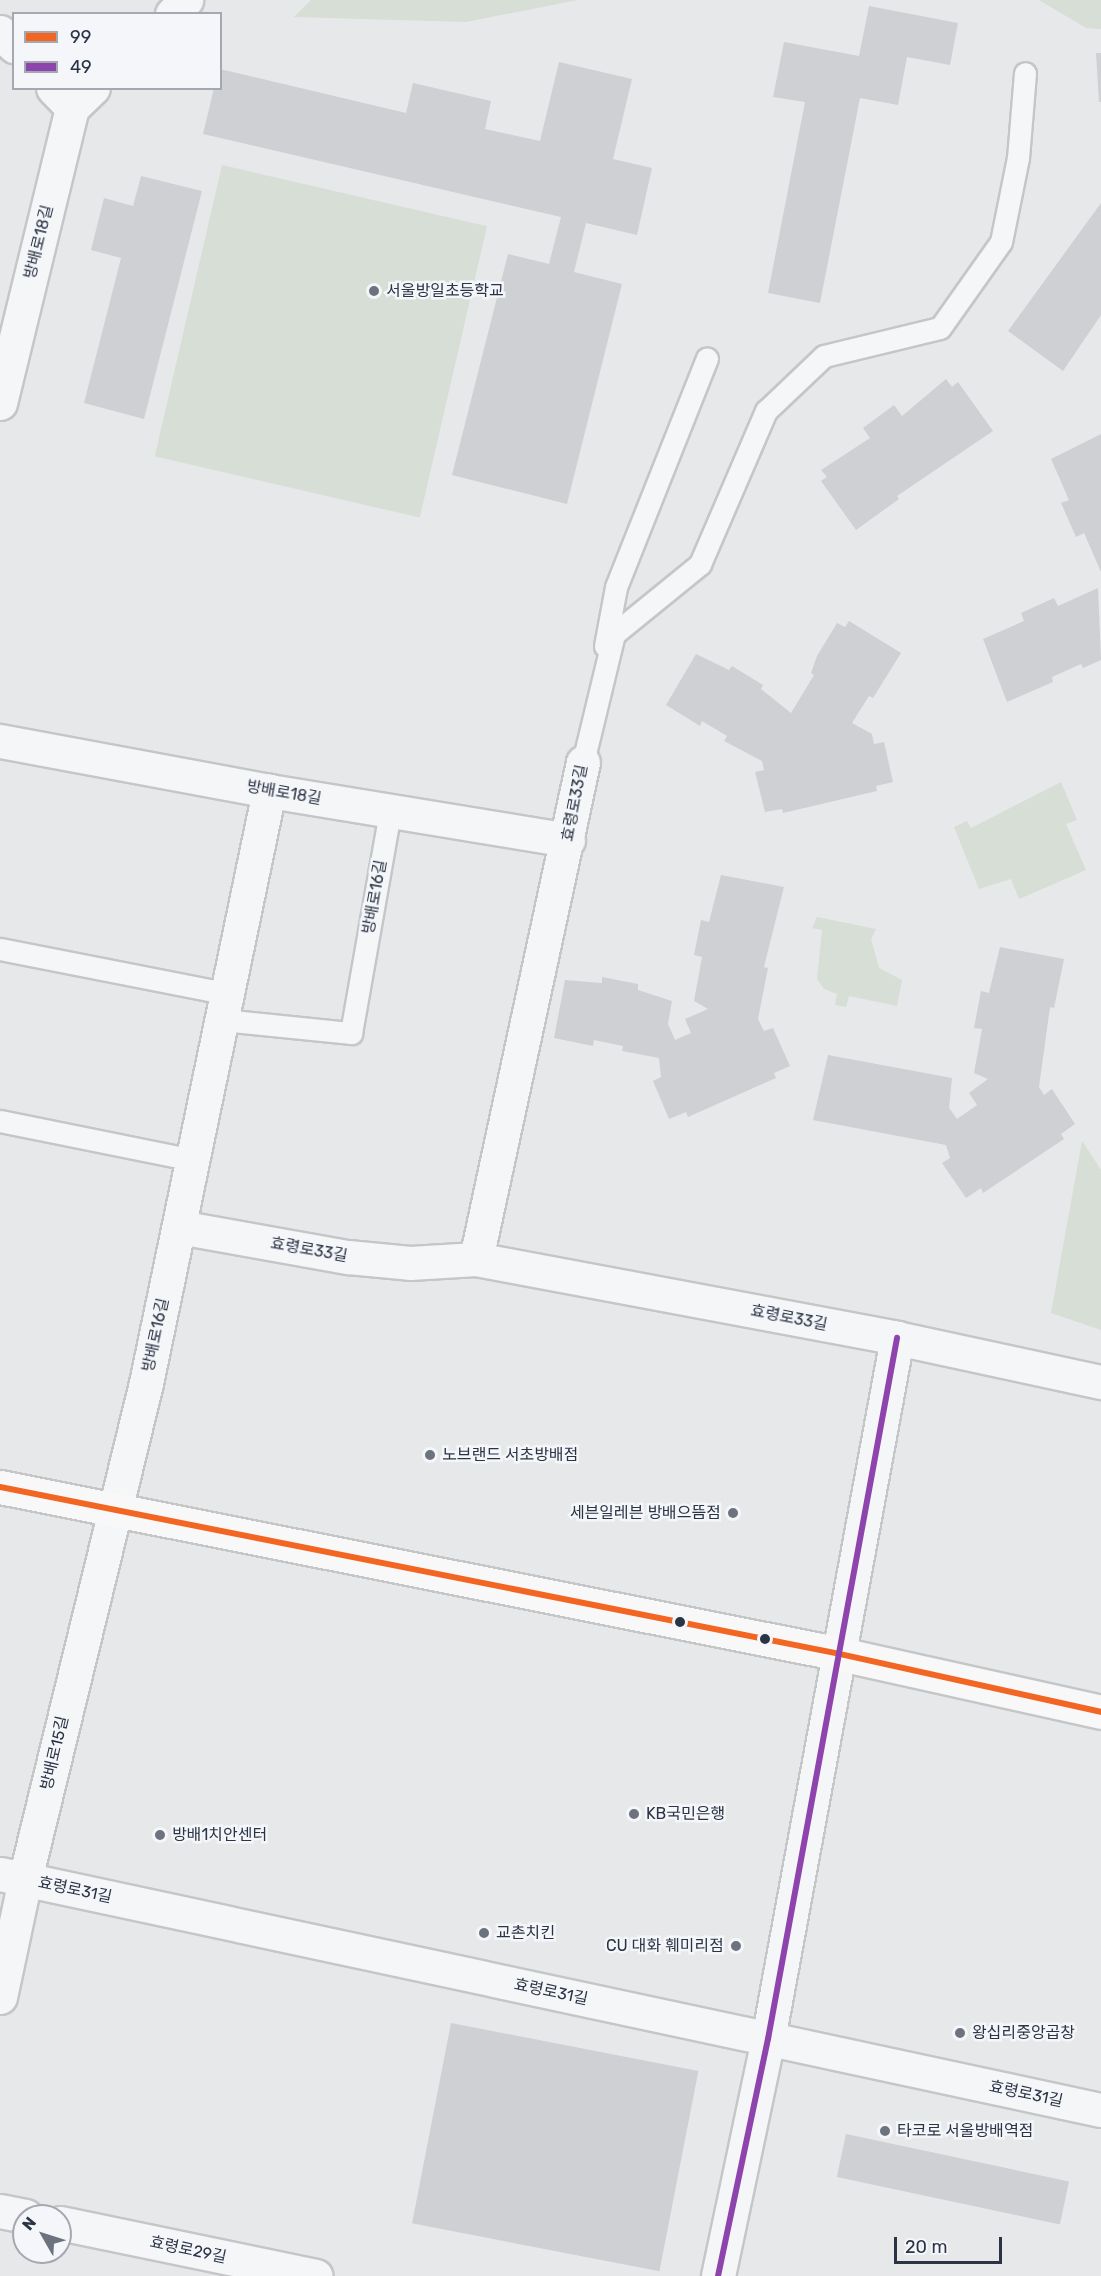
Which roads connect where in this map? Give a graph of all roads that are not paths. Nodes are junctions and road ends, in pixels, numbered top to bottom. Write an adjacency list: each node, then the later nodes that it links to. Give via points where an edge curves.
1 (186, 0): 2 (street)
2 (174, 12)
3 (0, 32): 4 (street)
4 (12, 44)
5 (1025, 73): 10 (lane, via 1018,158 1001,242 940,328 824,356 766,411 700,564 614,634)
6 (73, 95): 8 (street, 방배로18길)
7 (707, 358): 10 (lane, 효령로33길, via 616,587)
8 (0, 403)
9 (0, 741): 11 (street, 방배로18길)
10 (583, 762): 13 (street, 효령로33길)
11 (269, 792): 12 (street, 방배로18길); 15 (street, 방배로16길)
12 (390, 811): 13 (street, 방배로18길); 15 (lane, 방배로16길, via 351,1033)
13 (568, 840): 19 (street, 효령로33길)
14 (0, 949): 15 (lane, 방배로16길)
15 (226, 1007): 17 (street, 방배로16길)
16 (0, 1121): 17 (lane)
17 (194, 1160): 18 (street, 방배로16길)
18 (178, 1227): 19 (street, 효령로33길, via 348,1257 410,1263); 23 (street, 방배로16길, via 146,1383)
19 (476, 1259): 20 (street, 효령로33길)
20 (897, 1338): 21 (street, 효령로33길); 24 (street)
21 (1101, 1382)
22 (0, 1487): 23 (main road)
23 (113, 1509): 24 (main road); 26 (street, 방배로15길)
24 (840, 1654): 25 (main road); 28 (street)
25 (1101, 1712)
26 (12, 1876): 27 (street, 방배로15길); 28 (street, 효령로31길)
27 (0, 1996)
28 (768, 2038): 29 (street, 효령로31길); 32 (street)
29 (1101, 2110)
30 (72, 2225): 31 (street, 효령로29길)
31 (316, 2276)
32 (718, 2276)

